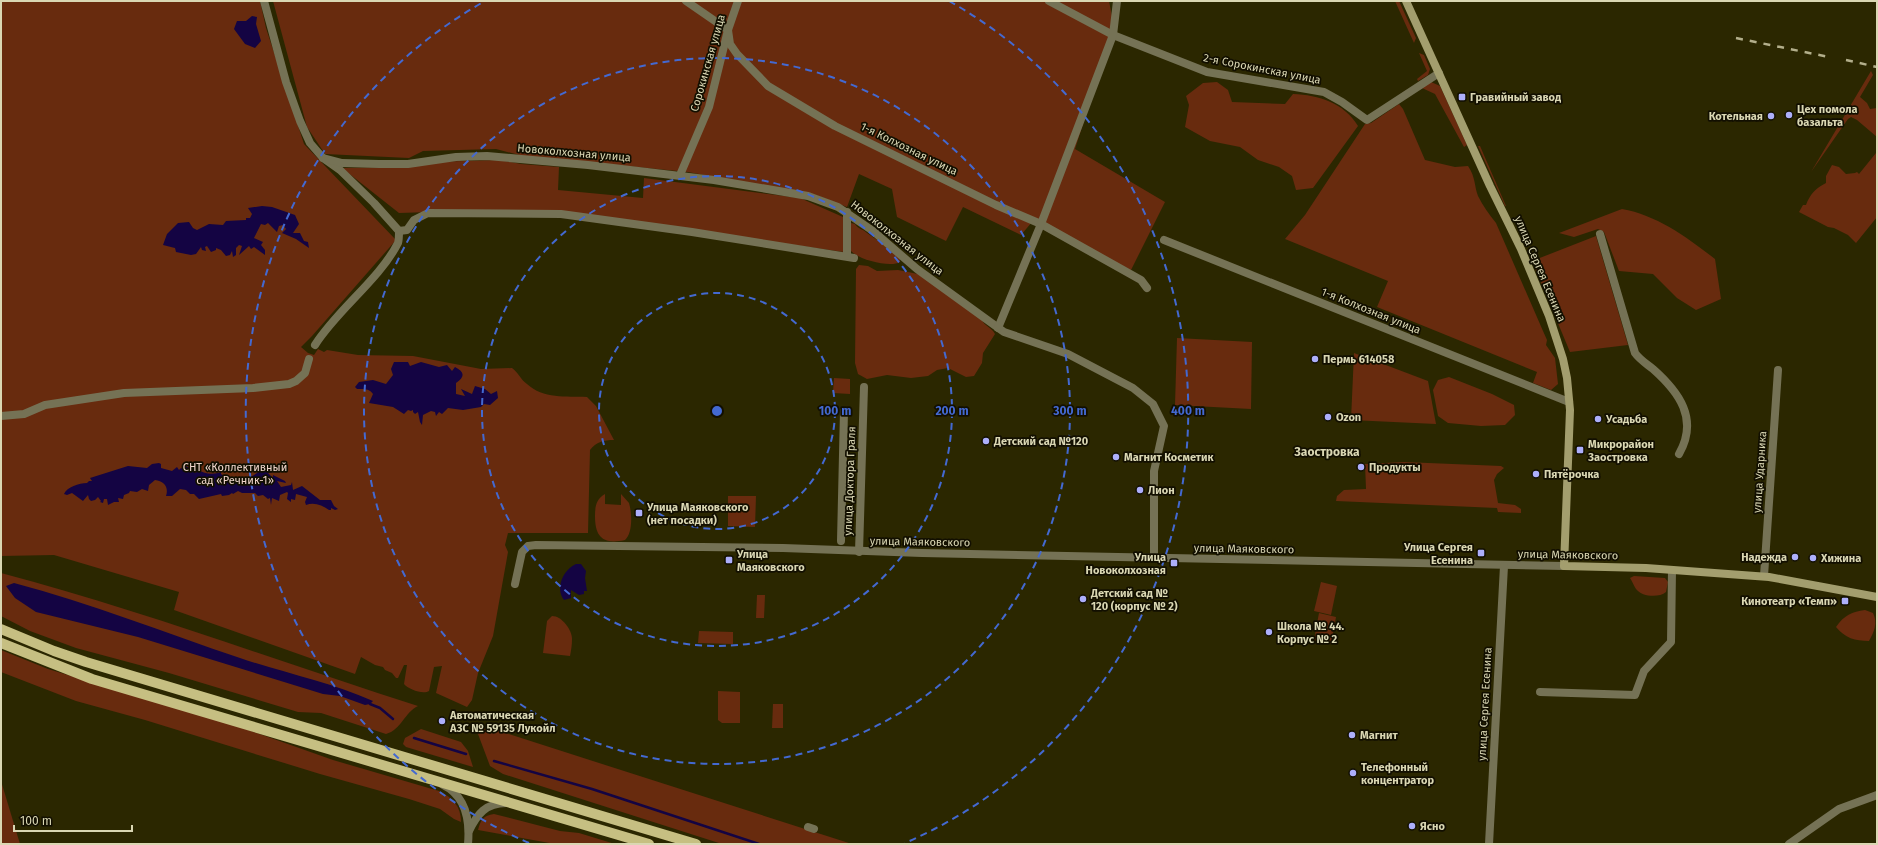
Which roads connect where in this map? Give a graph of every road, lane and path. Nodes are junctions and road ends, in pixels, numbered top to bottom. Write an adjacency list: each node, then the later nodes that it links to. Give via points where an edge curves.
1 (264, 1): 10 (street, via 286,82 300,121 310,143)
2 (686, 1): 7 (street)
3 (738, 1): 7 (street, Сорокинская улица)
4 (1049, 1): 8 (street, 2-я Сорокинская улица)
5 (1118, 1): 8 (street)
6 (1406, 1): 9 (street, улица Сергея Есенина)
7 (728, 30): 11 (street, Сорокинская улица, via 709,107); 13 (street, 1-я Колхозная улица, via 730,44 737,54 768,86 835,126 996,205)
8 (1113, 35): 9 (street, 2-я Сорокинская улица, via 1207,72 1324,92 1367,120); 13 (street)
9 (1439, 73): 23 (street, улица Сергея Есенина, via 1521,249 1546,309 1563,359)
10 (323, 158): 11 (street, Новоколхозная улица, via 342,163 408,164 456,157 487,156); 14 (street, via 340,170)
11 (680, 175): 12 (street, Новоколхозная улица, via 808,196)
12 (847, 212): 14 (street, via 850,257 561,214 428,213 414,220 407,230); 18 (street, Новоколхозная улица, via 917,269)
13 (1041, 224): 17 (street, 1-я Колхозная улица, via 1141,280); 18 (street)
14 (399, 231): 19 (street, via 398,242 385,261 332,321)
15 (1600, 234): 26 (street, via 1635,353 1661,376 1684,407 1687,432)
16 (1164, 240): 23 (street, 1-я Колхозная улица)
17 (1147, 288)
18 (998, 328): 29 (street, Новоколхозная улица, via 1068,354 1133,388 1154,404 1164,426 1154,471)
19 (315, 345)
20 (309, 359): 25 (street, via 304,373 289,384 263,388 124,393 45,405 24,414)
21 (1778, 370): 33 (street, улица Ударника)
22 (864, 387): 28 (street, улица Доктора Граля)
23 (1570, 402): 31 (street, улица Сергея Есенина)
24 (844, 410): 27 (street, улица Доктора Граля)
25 (1, 416)
26 (1679, 454)
27 (841, 542)
28 (859, 552): 29 (street, улица Маяковского); 34 (street, улица Маяковского, via 783,548 528,546 521,554)
29 (1154, 558): 30 (street, улица Маяковского)
30 (1504, 566): 31 (street, улица Маяковского); 46 (street, улица Сергея Есенина)
31 (1564, 566): 32 (street, улица Маяковского)
32 (1672, 570): 33 (street, улица Маяковского); 38 (street, via 1671,642 1644,671 1635,695)
33 (1764, 576): 35 (street, улица Маяковского)
34 (515, 584)
35 (1877, 597)
36 (1, 629): 45 (main road, via 86,662)
37 (1, 643): 39 (main road, via 92,679)
38 (1540, 692)
39 (433, 781): 41 (main road); 42 (street, via 452,791 462,802)
40 (1877, 795): 47 (street, via 1834,812)
41 (516, 804): 42 (street, via 500,803 485,807 476,817); 44 (main road)
42 (469, 832): 43 (street)
43 (468, 844)
44 (649, 844)
45 (696, 844)
46 (1489, 844)
47 (1789, 844)

